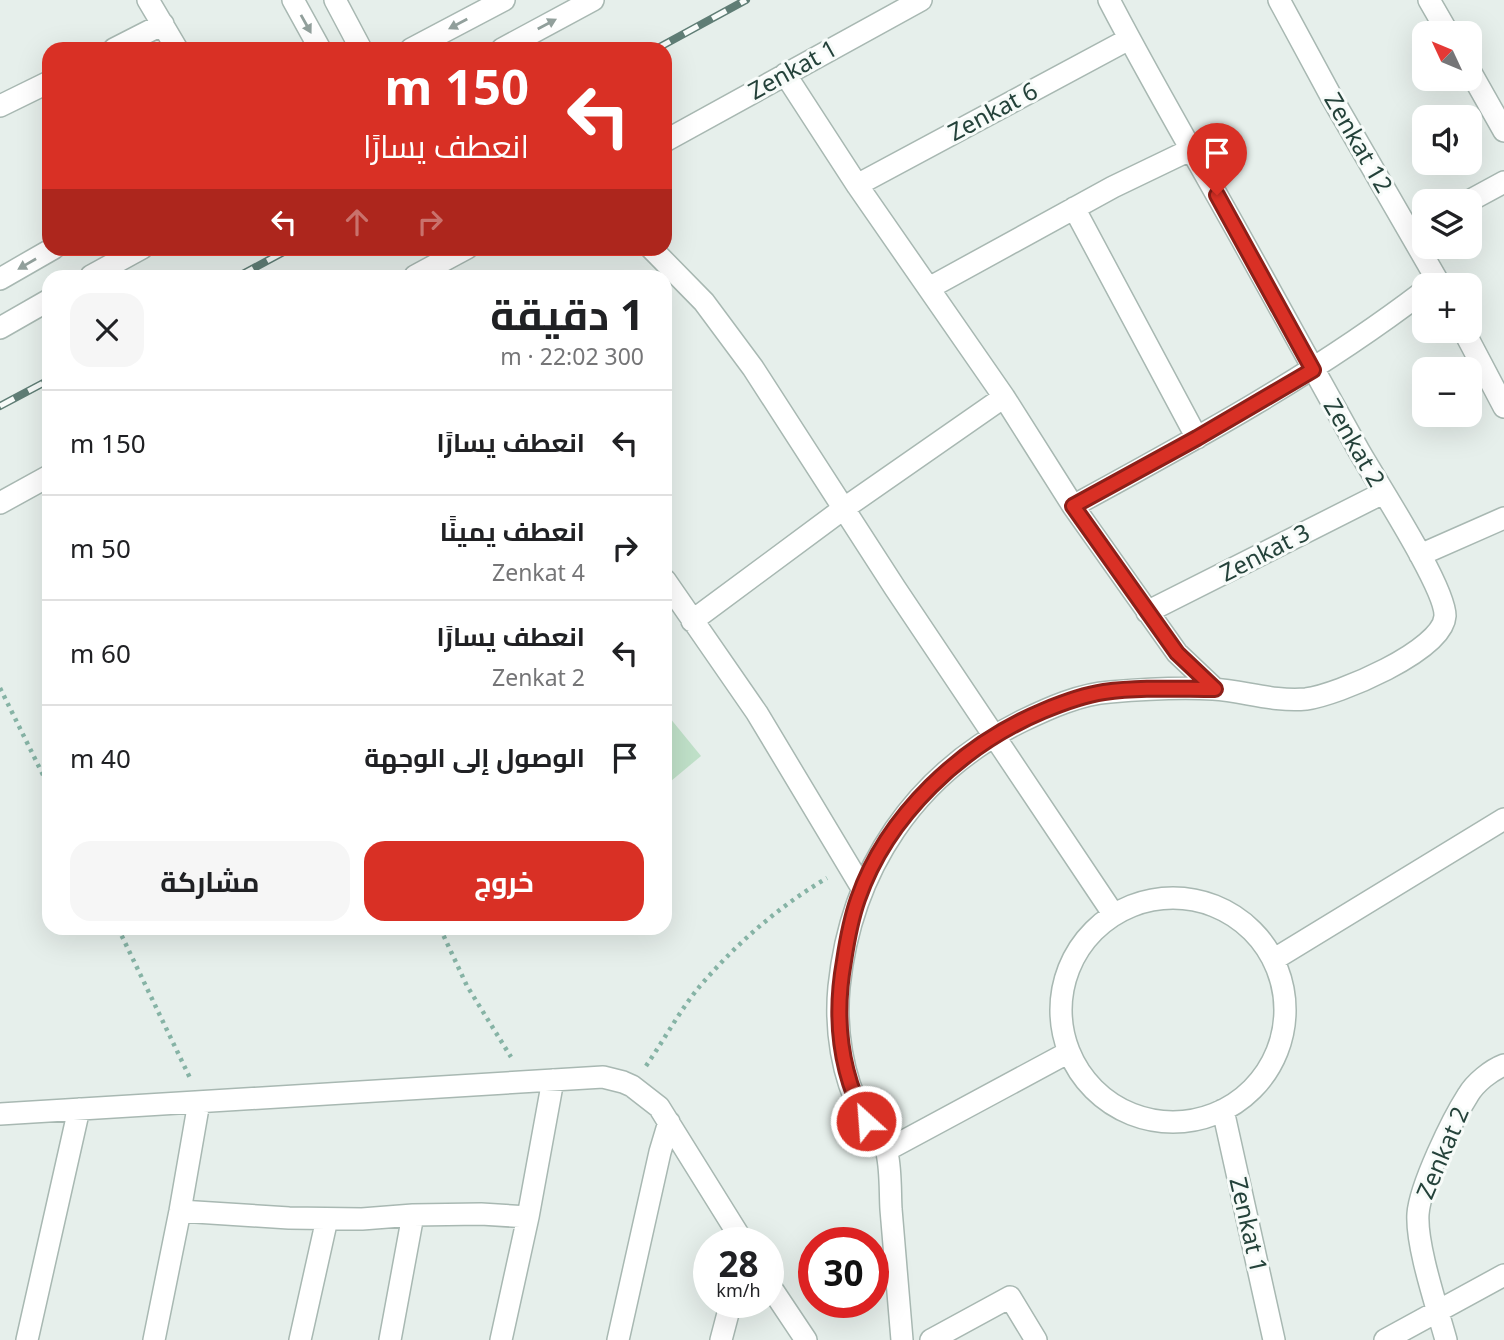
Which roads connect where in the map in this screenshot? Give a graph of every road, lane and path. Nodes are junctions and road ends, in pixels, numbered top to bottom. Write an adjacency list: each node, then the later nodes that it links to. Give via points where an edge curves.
1 (148, 0): 11 (street)
2 (293, 0): 15 (street, one-way to 15)
3 (335, 0): 16 (street)
4 (504, 0): 17 (street, one-way to 17)
5 (593, 0): 18 (street, one-way to 5)
6 (921, 0): 19 (street, Zenkat 1)
7 (1110, 0): 12 (street, Zenkat 2)
8 (1279, 0): 30 (street, Zenkat 12, via 1332,98)
9 (1429, 0): 10 (street)
10 (1441, 21)
11 (163, 24): 13 (street); 14 (street)
12 (1129, 39): 25 (street, Zenkat 2); 27 (street, Zenkat 6)
13 (128, 42)
14 (173, 42)
15 (316, 42)
16 (357, 42)
17 (424, 42)
18 (515, 42)
19 (785, 74): 24 (street, Zenkat 1); 27 (street)
20 (42, 85): 22 (street)
21 (1481, 91): 23 (street)
22 (0, 106)
23 (1504, 131)
24 (672, 137)
25 (1192, 149): 29 (street); 43 (street, Zenkat 2)
26 (1504, 181): 28 (street)
27 (857, 185): 38 (street)
28 (1482, 194)
29 (1074, 208): 38 (street); 46 (street)
30 (1412, 220)
31 (42, 255): 37 (street, one-way to 37)
32 (128, 256): 35 (street)
33 (452, 256): 36 (street)
34 (659, 256): 51 (street, via 733,340)
35 (103, 270)
36 (426, 270)
37 (0, 279)
38 (929, 288): 44 (street)
39 (1412, 301): 43 (street)
40 (42, 304): 41 (street)
41 (0, 328)
42 (1470, 343): 45 (street)
43 (1313, 370): 46 (street); 48 (street, Zenkat 2)
44 (1004, 397): 50 (street); 51 (street)
45 (1504, 407)
46 (1197, 438): 50 (street)
47 (42, 480): 49 (street)
48 (1382, 493): 53 (street, Zenkat 2); 55 (street, Zenkat 3)
49 (0, 503)
50 (1073, 506): 55 (street)
51 (843, 509): 56 (street); 59 (street)
52 (1504, 518): 53 (street)
53 (1420, 555): 58 (street, Zenkat 2, via 1445,610 1445,621 1440,632 1408,658 1366,680 1301,700)
54 (672, 591): 56 (street)
55 (1147, 611): 58 (street, via 1177,653)
56 (692, 621): 62 (street, via 757,713)
57 (0, 688): 60 (path)
58 (1215, 689): 59 (street, via 1102,692 1042,712)
59 (995, 735): 63 (street, via 958,762 900,820); 64 (street)
60 (42, 773)
61 (1504, 819): 67 (street)
62 (849, 865): 63 (street); 72 (path, via 755,928 699,987)
63 (862, 888): 78 (street, via 839,987 838,1026 852,1095)
64 (1114, 915): 67 (street, via 1158,899 1204,902 1245,924); 68 (street, via 1081,946 1067,973 1061,1018)
65 (121, 935): 73 (path)
66 (442, 935): 71 (path, via 467,986)
67 (1273, 960): 75 (street, via 1284,999 1281,1039 1264,1075)
68 (1069, 1052): 75 (street, via 1100,1096 1124,1112 1181,1122); 78 (street)
69 (1503, 1063): 86 (street, Zenkat 2, via 1468,1094 1422,1195 1418,1216 1422,1246)
70 (553, 1080): 71 (street); 72 (street, via 603,1077); 81 (street)
71 (527, 1082): 73 (street)
72 (632, 1086): 77 (street)
73 (199, 1101): 74 (street); 79 (street)
74 (79, 1109): 76 (street); 88 (street)
75 (1223, 1110): 99 (street, Zenkat 1)
76 (0, 1114)
77 (670, 1122): 83 (street); 93 (street)
78 (887, 1150): 96 (street)
79 (180, 1211): 82 (street); 89 (street)
80 (413, 1215): 81 (street); 82 (street); 91 (street)
81 (528, 1217): 92 (street)
82 (327, 1219): 90 (street)
83 (734, 1227)
84 (1504, 1275): 86 (street)
85 (784, 1307): 95 (street)
86 (1438, 1311): 100 (street); 101 (street, Zenkat 2)
87 (727, 1318): 94 (street)
88 (27, 1340)
89 (154, 1340)
90 (300, 1340)
91 (390, 1340)
92 (501, 1340)
93 (618, 1340)
94 (721, 1340)
95 (806, 1340)
96 (902, 1340)
97 (931, 1340): 98 (street, via 1010,1297)
98 (1036, 1340)
99 (1274, 1340)
100 (1385, 1340)
101 (1446, 1340)

